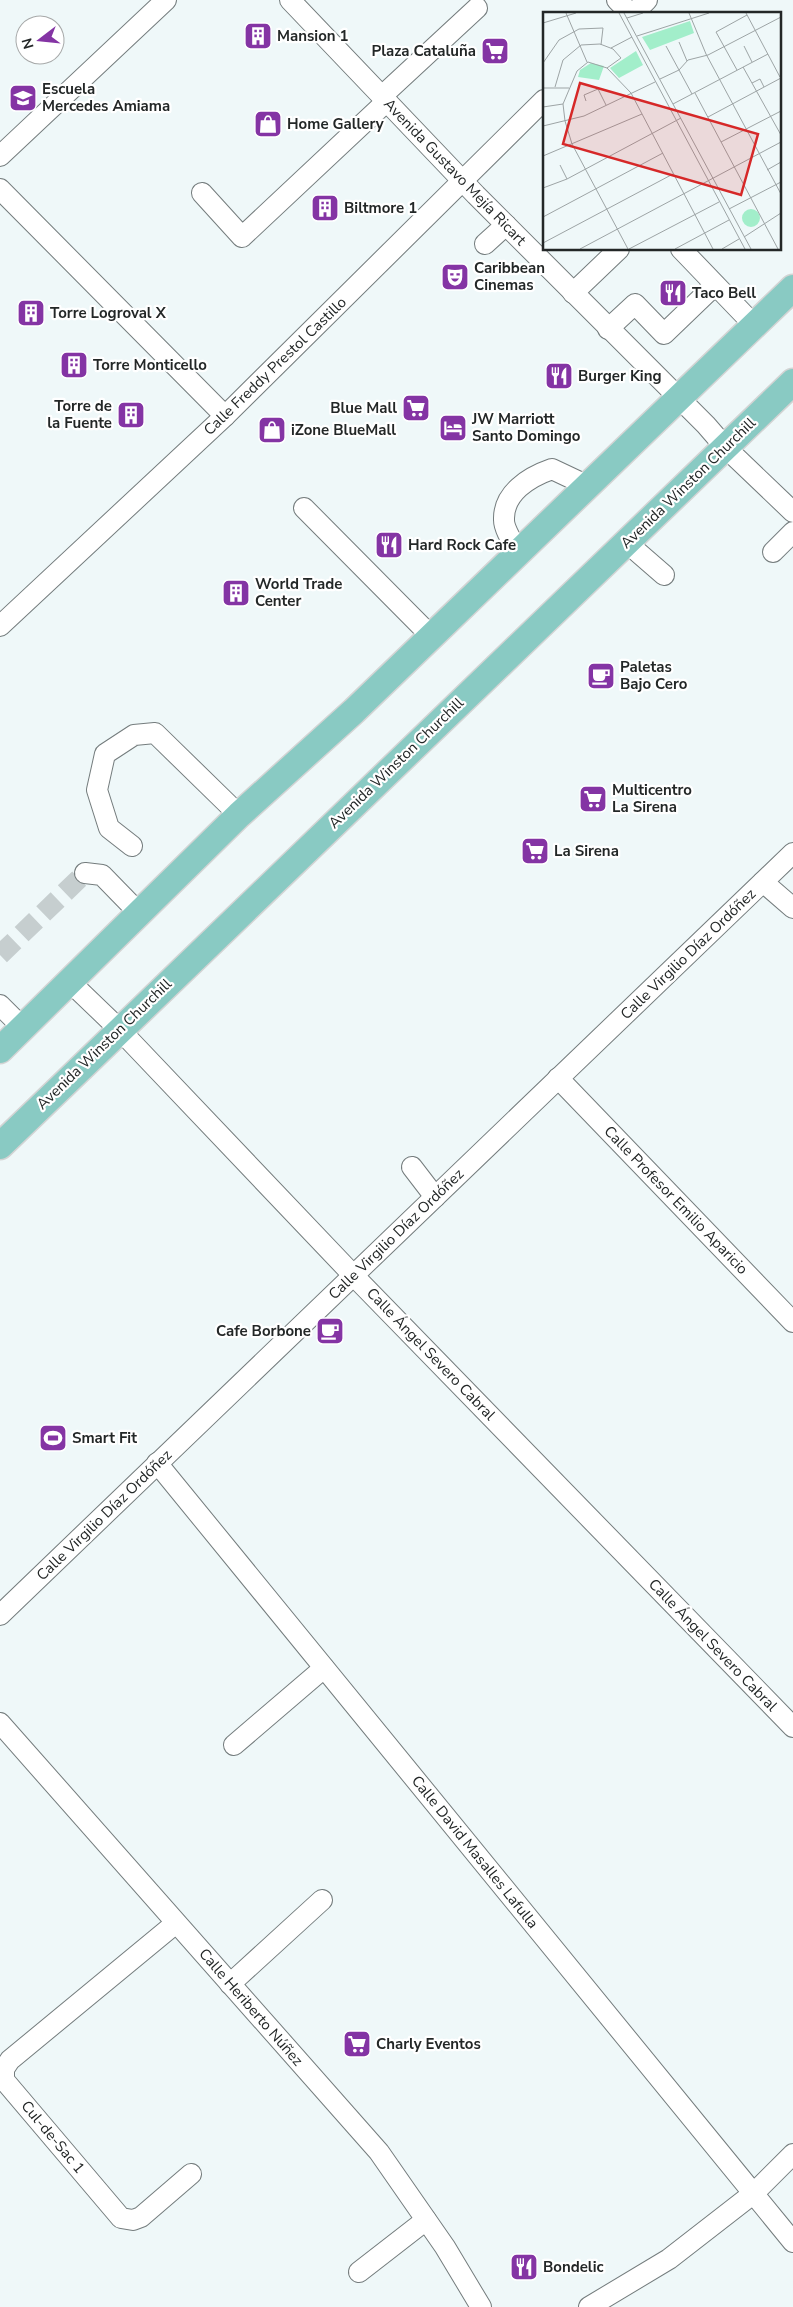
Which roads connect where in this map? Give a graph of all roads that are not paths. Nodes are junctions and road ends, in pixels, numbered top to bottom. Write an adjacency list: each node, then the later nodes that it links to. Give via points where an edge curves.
1 (166, 0): 10 (street)
2 (290, 0): 8 (street, Avenida Gustavo Mejía Ricart)
3 (617, 0): 6 (street)
4 (647, 0): 7 (street)
5 (477, 8): 8 (street)
6 (630, 12)
7 (634, 12)
8 (384, 99): 11 (street, Avenida Gustavo Mejía Ricart); 13 (street, via 242,237)
9 (543, 101): 11 (street, Calle Freddy Prestol Castillo)
10 (0, 156)
11 (463, 180): 14 (street, Avenida Gustavo Mejía Ricart); 25 (street, Calle Freddy Prestol Castillo)
12 (0, 188): 25 (street)
13 (202, 193)
14 (506, 225): 15 (street); 20 (street, Avenida Gustavo Mejía Ricart)
15 (485, 244)
16 (618, 250): 20 (street)
17 (682, 250): 18 (street)
18 (715, 285): 21 (street); 22 (street, via 664,334 635,304)
19 (793, 288): 21 (main road)
20 (573, 293): 22 (street, Avenida Gustavo Mejía Ricart)
21 (754, 325): 24 (main road)
22 (608, 328): 24 (street, Avenida Gustavo Mejía Ricart)
23 (793, 382): 26 (main road, Avenida Winston Churchill)
24 (678, 398): 26 (street, Avenida Gustavo Mejía Ricart); 27 (main road)
25 (225, 416): 35 (street, Calle Freddy Prestol Castillo)
26 (725, 447): 29 (street, Avenida Gustavo Mejía Ricart); 31 (main road, Avenida Winston Churchill)
27 (588, 486): 33 (main road); 33 (street, via 552,470 534,475 517,488 506,505 503,522)
28 (304, 508): 36 (street)
29 (793, 512)
30 (793, 532): 32 (street)
31 (626, 542): 34 (street); 47 (main road, Avenida Winston Churchill)
32 (773, 552)
33 (519, 553): 36 (main road)
34 (664, 575)
35 (0, 626)
36 (432, 637): 37 (main road)
37 (239, 815): 38 (street, via 154,733 134,735 105,754 97,790 109,828); 43 (main road)
38 (132, 846)
39 (793, 853): 41 (street, Calle Virgilio Díaz Ordóñez)
40 (85, 873): 43 (street, via 102,875)
41 (763, 882): 42 (street); 49 (street, Calle Virgilio Díaz Ordóñez)
42 (793, 908)
43 (140, 914): 44 (main road)
44 (69, 981): 46 (main road); 47 (street, Calle Ángel Severo Cabral)
45 (0, 1005): 46 (street)
46 (22, 1028): 48 (main road)
47 (119, 1029): 50 (main road, Avenida Winston Churchill); 53 (street, Calle Ángel Severo Cabral)
48 (0, 1050)
49 (558, 1078): 52 (street, Calle Virgilio Díaz Ordóñez); 54 (street, Calle Profesor Emilio Aparicio)
50 (0, 1146)
51 (412, 1167): 52 (street)
52 (435, 1197): 53 (street, Calle Virgilio Díaz Ordóñez)
53 (354, 1275): 55 (street, Calle Virgilio Díaz Ordóñez); 59 (street, Calle Ángel Severo Cabral)
54 (793, 1322)
55 (157, 1463): 56 (street, Calle Virgilio Díaz Ordóñez); 57 (street, Calle David Masalles Lafulla)
56 (0, 1615)
57 (324, 1668): 60 (street); 66 (street, Calle David Masalles Lafulla)
58 (0, 1723): 62 (street, Calle Heriberto Núñez)
59 (793, 1727)
60 (234, 1745)
61 (322, 1900): 63 (street)
62 (176, 1923): 63 (street, Calle Heriberto Núñez); 65 (street, Cul-de-Sac 1, via 10,2060 4,2069 4,2080 121,2218 132,2220 141,2217)
63 (230, 1984): 67 (street, Calle Heriberto Núñez, via 379,2152)
64 (793, 2154): 66 (street)
65 (191, 2174)
66 (754, 2192): 68 (street, Calle David Masalles Lafulla); 71 (street, via 669,2259)
67 (426, 2220): 69 (street); 70 (street, Calle Heriberto Núñez)
68 (793, 2242)
69 (360, 2272)
70 (480, 2307)
71 (588, 2307)

